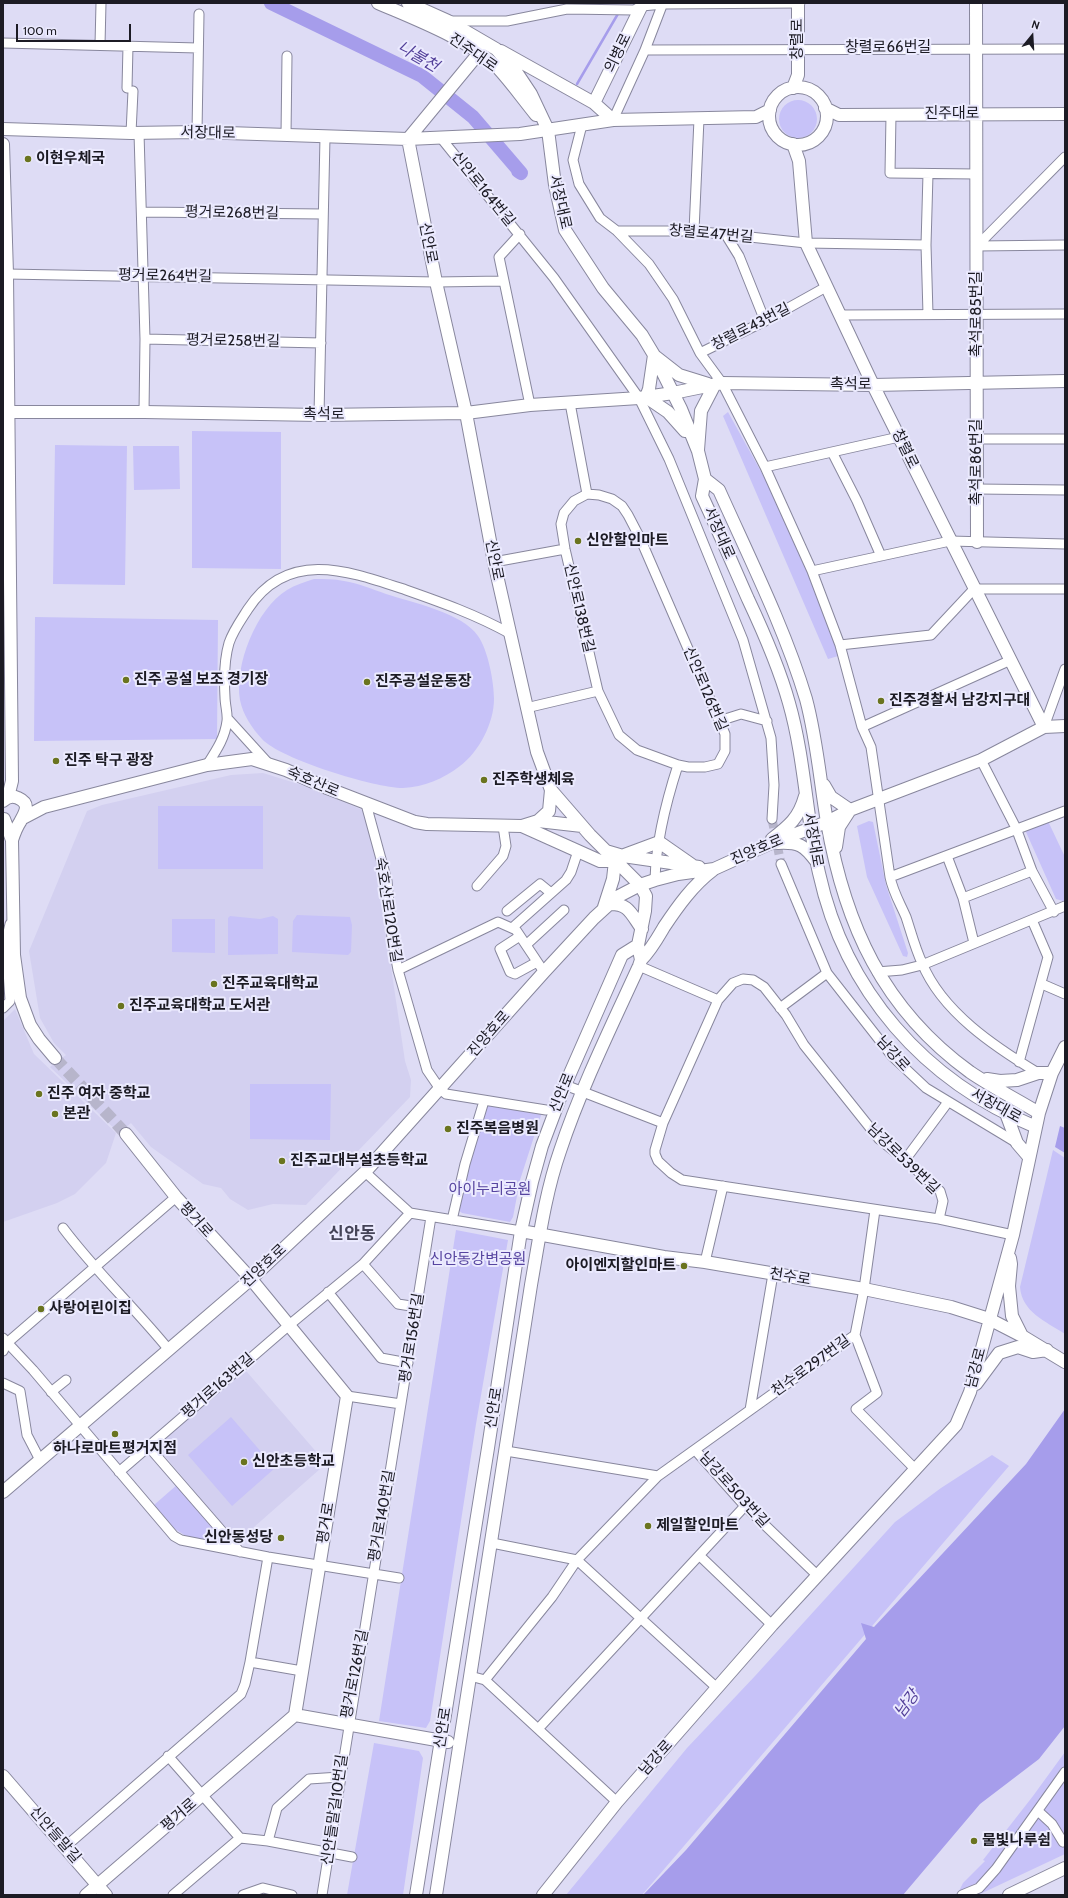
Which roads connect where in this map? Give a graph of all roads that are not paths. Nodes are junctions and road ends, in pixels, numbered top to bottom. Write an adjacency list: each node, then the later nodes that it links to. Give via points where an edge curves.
1 (101, 3): 12 (street)
2 (378, 3): 20 (street, 진주대로, via 444,33)
3 (408, 3): 10 (street, 진주대로)
4 (799, 3): 6 (street); 17 (street, 창렬로)
5 (976, 3): 15 (street, 촉석로85번길)
6 (663, 4): 8 (street); 19 (street)
7 (570, 6): 8 (street, via 610,10); 10 (street, via 507,21)
8 (640, 6): 25 (street, 의병로)
9 (199, 14): 14 (street)
10 (448, 21): 16 (street, 진주대로)
11 (3, 43): 12 (street)
12 (100, 45): 13 (street)
13 (128, 46): 14 (street); 41 (street)
14 (198, 48): 40 (street)
15 (976, 48): 17 (street, 창렬로66번길); 18 (street, 창렬로66번길); 28 (street, 촉석로85번길)
16 (496, 49): 25 (street, via 506,52); 39 (street, 진주대로, via 515,70 531,94)
17 (799, 49): 19 (street, 창렬로66번길); 22 (street, 창렬로)
18 (1065, 49)
19 (645, 50): 34 (street)
20 (479, 53): 39 (street, 진주대로, via 496,67); 45 (street)
21 (287, 56): 42 (street)
22 (798, 75): 23 (street, 창렬로); 24 (street)
23 (793, 88): 24 (street); 27 (street, via 781,93)
24 (807, 89): 26 (street, via 819,96)
25 (594, 103): 34 (street)
26 (825, 108): 30 (street); 35 (street)
27 (770, 110): 32 (street); 36 (street)
28 (976, 114): 29 (street, 진주대로); 31 (street, 진주대로); 50 (street, 촉석로85번길)
29 (1065, 114)
30 (839, 115): 31 (street, 진주대로); 35 (street)
31 (891, 115): 49 (street, via 890,173)
32 (756, 117): 33 (street); 36 (street)
33 (699, 119): 34 (street); 54 (street)
34 (613, 120): 37 (street)
35 (826, 122): 47 (street, via 818,136)
36 (770, 124): 47 (street, via 778,137)
37 (582, 125): 39 (street); 53 (street, 창렬로43번길, via 572,160 579,184 600,218)
38 (3, 129): 41 (street, 서장대로)
39 (548, 130): 44 (street, 서장대로); 75 (street, 서장대로, via 554,185 565,230 603,288 642,335)
40 (198, 132): 41 (street, 서장대로); 42 (street, 서장대로)
41 (135, 133): 51 (street)
42 (286, 135): 43 (street, 서장대로)
43 (325, 137): 45 (street, 서장대로); 52 (street)
44 (441, 138): 45 (street, 서장대로); 55 (street, 신안로164번길)
45 (408, 139): 65 (street, 신안로)
46 (3, 144): 61 (street)
47 (799, 144): 57 (street, 창렬로)
48 (1065, 157): 60 (street)
49 (928, 174): 50 (street); 58 (street)
50 (976, 174): 60 (street, 촉석로85번길)
51 (142, 212): 52 (street, 평거로268번길); 62 (street)
52 (323, 214): 63 (street)
53 (617, 231): 54 (street, 창렬로47번길); 74 (street, 창렬로43번길, via 649,264 673,299)
54 (694, 231): 56 (street, 창렬로47번길)
55 (520, 234): 64 (street, 신안로164번길, via 499,257); 81 (street)
56 (726, 235): 57 (street, 창렬로47번길); 71 (street, via 739,256)
57 (806, 243): 58 (street, 창렬로47번길); 66 (street, 창렬로)
58 (926, 245): 67 (street)
59 (1065, 245): 60 (street)
60 (977, 246): 68 (street, 촉석로85번길)
61 (7, 274): 62 (street, 평거로264번길); 84 (street)
62 (142, 275): 63 (street, 평거로264번길); 72 (street)
63 (322, 280): 65 (street, 평거로264번길); 73 (street)
64 (503, 281): 65 (street); 83 (street, 신안로164번길)
65 (436, 282): 86 (street, 신안로)
66 (826, 287): 70 (street, 창렬로); 71 (street, 창렬로43번길)
67 (928, 314): 68 (street); 70 (street)
68 (977, 314): 69 (street); 77 (street, 촉석로85번길)
69 (1065, 314)
70 (840, 315): 79 (street, 창렬로)
71 (765, 321): 74 (street, 창렬로43번길)
72 (145, 339): 73 (street, 평거로258번길); 85 (street)
73 (321, 343): 87 (street)
74 (700, 353): 78 (street)
75 (654, 355): 78 (street, via 679,375); 80 (street, 서장대로); 81 (street, via 649,389)
76 (1065, 381): 77 (street, 촉석로)
77 (977, 383): 79 (street, 촉석로); 89 (street, 촉석로86번길)
78 (716, 384): 79 (street, 촉석로); 80 (street, 촉석로); 91 (street, via 701,411); 93 (street)
79 (873, 385): 88 (street, 창렬로)
80 (673, 393): 81 (street, 촉석로); 91 (street, 서장대로)
81 (643, 397): 82 (street, 촉석로); 91 (street, via 679,422); 116 (street, 진양호로, via 743,640)
82 (570, 403): 83 (street, 촉석로); 97 (street)
83 (530, 405): 86 (street, 촉석로)
84 (8, 412): 85 (street, 촉석로); 111 (street)
85 (144, 412): 87 (street, 촉석로)
86 (466, 413): 87 (street, 촉석로); 103 (street, 신안로)
87 (319, 415)
88 (899, 437): 92 (street); 98 (street, 창렬로)
89 (977, 438): 90 (street); 95 (street, 촉석로86번길)
90 (1065, 439)
91 (698, 451): 94 (street, 서장대로)
92 (832, 452): 93 (street); 102 (street)
93 (764, 467): 104 (street)
94 (705, 479): 126 (street, 서장대로, via 719,490 792,656 808,708); 128 (street, 서장대로, via 702,496 777,662 794,726)
95 (977, 489): 96 (street); 99 (street, 촉석로86번길)
96 (1065, 490)
97 (587, 494): 101 (street, via 574,501 564,513 561,524); 115 (street, 신안로126번길, via 612,499 622,506 628,515)
98 (950, 541): 99 (street); 102 (street); 105 (street, 창렬로)
99 (977, 542): 100 (street)
100 (1065, 544)
101 (565, 548): 103 (street, 신안로138번길); 112 (street, 신안로138번길)
102 (882, 556): 104 (street)
103 (494, 562): 107 (street, 신안로)
104 (812, 570): 108 (street)
105 (974, 589): 106 (street); 108 (street, via 932,635); 109 (street, 창렬로)
106 (1065, 589)
107 (509, 632): 113 (street, 신안로); 114 (street, via 462,609 355,573 320,569 282,576 266,588 251,605 229,643 225,669)
108 (840, 645): 119 (street)
109 (1010, 660): 119 (street); 120 (street, 창렬로)
110 (1065, 669): 120 (street)
111 (7, 681): 117 (street)
112 (598, 691): 113 (street); 124 (street, 신안로126번길, via 619,735 637,750)
113 (526, 708): 127 (street, 신안로, via 537,752)
114 (228, 720): 122 (street); 123 (street, via 221,742)
115 (719, 720): 116 (street, via 741,714); 124 (street, 신안로126번길, via 725,734 726,751 718,764 705,767)
116 (767, 721): 138 (street, 진양호로, via 774,777)
117 (7, 726): 125 (street)
118 (1065, 726): 120 (street, 진양호로)
119 (862, 727): 130 (street, via 871,747)
120 (1044, 727): 121 (street, 진양호로)
121 (980, 760): 130 (street, 진양호로); 145 (street)
122 (268, 763): 123 (street, 숙호산로, via 252,759); 132 (street, 숙호산로)
123 (207, 764): 133 (street, 숙호산로)
124 (678, 765): 147 (street, via 668,795)
125 (12, 781): 129 (street); 131 (street)
126 (821, 781): 134 (street, via 831,797); 140 (street, 서장대로)
127 (551, 790): 139 (street, via 549,811); 143 (street, 신안로)
128 (805, 794): 144 (street, 서장대로); 148 (street, via 801,810 793,821)
129 (5, 798): 131 (street, via 16,797)
130 (878, 799): 134 (street, 진양호로); 159 (street)
131 (23, 801): 133 (street); 137 (street, via 26,810)
132 (366, 804): 141 (street, 숙호산로, via 427,824); 181 (street, 숙호산로120번길, via 386,881)
133 (44, 807): 137 (street, 숙호산로)
134 (850, 810): 140 (street, 진양호로); 152 (street, via 839,827)
135 (1065, 810): 145 (street)
136 (4, 819): 137 (street, via 12,823); 146 (street)
137 (22, 819): 146 (street)
138 (772, 819)
139 (538, 821): 142 (street, 숙호산로); 143 (street, 숙호산로)
140 (827, 822): 144 (street, 진양호로); 152 (street, 서장대로)
141 (503, 826): 142 (street, 숙호산로); 162 (street, via 506,846 503,856)
142 (522, 826): 149 (street)
143 (582, 826): 151 (street, 신안로, via 606,851)
144 (812, 828): 148 (street, 진양호로); 154 (street, 서장대로)
145 (1016, 828): 150 (street); 158 (street)
146 (12, 840): 167 (street)
147 (659, 842): 151 (street); 153 (street); 156 (street)
148 (766, 845): 154 (street, via 799,844 807,849); 157 (street, 진양호로)
149 (578, 851): 151 (street, via 600,861); 163 (street, via 571,872)
150 (947, 856): 159 (street); 164 (street)
151 (619, 858): 153 (street); 161 (street); 165 (street)
152 (835, 858): 182 (street, 서장대로, via 855,927)
153 (656, 861): 156 (street); 160 (street)
154 (817, 863): 202 (street, 서장대로, via 838,932 868,991 887,1018 932,1065)
155 (781, 864): 183 (street, 진양호로)
156 (694, 866): 157 (street)
157 (714, 869): 160 (street, 진양호로); 178 (street, 신안로, via 679,906)
158 (1032, 871): 164 (street); 170 (street)
159 (890, 878): 179 (street)
160 (656, 880): 161 (street, 진양호로)
161 (640, 885): 165 (street, 진양호로); 173 (street, via 646,896)
162 (477, 886)
163 (551, 893): 169 (street, via 540,884); 172 (street)
164 (963, 898): 175 (street)
165 (606, 905): 173 (street, via 620,903 630,910); 180 (street, 진양호로)
166 (1065, 906): 170 (street)
167 (13, 910): 187 (street, via 6,941 10,1000); 190 (street, via 14,955 20,998 30,1025)
168 (564, 910): 176 (street)
169 (507, 911)
170 (1054, 912): 171 (street)
171 (1032, 920): 175 (street); 184 (street, via 1048,957)
172 (512, 928): 174 (street); 181 (street, via 498,922)
173 (642, 929): 177 (street)
174 (520, 936): 176 (street); 180 (street, via 500,949 510,972 515,974)
175 (974, 943): 179 (street)
176 (526, 945): 180 (street)
177 (638, 945): 178 (street); 195 (street, 신안로, via 622,955)
178 (640, 963): 186 (street); 197 (street, 신안로)
179 (922, 965): 182 (street); 191 (street, via 941,996 980,1035)
180 (540, 967): 196 (street, 진양호로)
181 (398, 970): 196 (street, 숙호산로120번길, via 427,1070)
182 (877, 972): 194 (street, 서장대로, via 926,1035)
183 (827, 973): 188 (street); 199 (street, 남강로, via 892,1056 926,1088)
184 (1042, 984): 185 (street); 191 (street)
185 (1065, 994)
186 (718, 1000): 188 (street, 남강로539번길, via 733,983 743,979 753,980 764,987); 203 (street, 남강로539번길)
187 (3, 1008)
188 (780, 1008): 208 (street, 남강로539번길, via 804,1045 879,1139)
189 (1065, 1047): 193 (street, 남강로)
190 (55, 1058)
191 (1019, 1062): 192 (street)
192 (1038, 1073): 193 (street); 194 (street, via 1017,1080)
193 (1052, 1073): 201 (street, 남강로)
194 (980, 1078): 201 (street, 서장대로)
195 (565, 1085): 197 (street); 218 (street, 신안로, via 540,1153)
196 (440, 1089): 198 (street, via 446,1094); 209 (street, 진양호로)
197 (583, 1092): 203 (street); 219 (street, 신안로, via 549,1186)
198 (484, 1100): 200 (street); 216 (street)
199 (948, 1102): 206 (street, 남강로); 208 (street)
200 (546, 1110)
201 (1039, 1113): 204 (street, 남강로)
202 (1007, 1116): 204 (street, 서장대로); 206 (street)
203 (663, 1123): 210 (street, 남강로539번길, via 655,1150 658,1161 682,1180)
204 (1036, 1127): 207 (street, 남강로)
205 (126, 1134): 211 (street, 평거로)
206 (1017, 1142): 207 (street)
207 (1029, 1157): 220 (street, 남강로)
208 (905, 1160): 215 (street, 남강로539번길, via 940,1191 943,1201)
209 (365, 1172): 213 (street); 226 (street, 진양호로)
210 (723, 1186): 212 (street, 남강로539번길); 222 (street)
211 (176, 1197): 224 (street); 226 (street, 평거로)
212 (875, 1210): 215 (street, 남강로539번길); 227 (street, 천수로297번길)
213 (410, 1213): 214 (street); 223 (street, 평거로163번길)
214 (431, 1216): 216 (street); 229 (street, 평거로156번길)
215 (939, 1219): 220 (street)
216 (452, 1220): 218 (street)
217 (63, 1228): 224 (street)
218 (521, 1231): 219 (street, 천수로); 275 (street, 신안로)
219 (540, 1235): 222 (street, 천수로); 248 (street, 신안로)
220 (1013, 1235): 221 (street, 남강로)
221 (1008, 1250): 230 (street, 남강로); 233 (street, via 1011,1264 1009,1286 1012,1316)
222 (705, 1262): 225 (street, 천수로)
223 (363, 1264): 228 (street, 평거로163번길); 229 (street, via 398,1304)
224 (93, 1267): 234 (street); 235 (street, via 148,1324)
225 (773, 1274): 227 (street, 천수로); 245 (street)
226 (250, 1280): 231 (street, 평거로); 235 (street, 진양호로)
227 (864, 1289): 230 (street, 천수로, via 950,1306); 232 (street, 천수로297번길)
228 (328, 1292): 231 (street, 평거로163번길); 238 (street, via 381,1358)
229 (417, 1307): 238 (street, 평거로156번길)
230 (989, 1319): 233 (street, 천수로); 242 (street, 남강로)
231 (288, 1326): 243 (street, 평거로); 247 (street, 평거로163번길)
232 (855, 1335): 245 (street, 천수로297번길); 251 (street, via 877,1393 856,1409)
233 (1022, 1336): 236 (street, 천수로)
234 (4, 1344): 241 (street)
235 (169, 1350): 246 (street, 진양호로)
236 (1049, 1351): 237 (street, 천수로); 242 (street, via 1032,1352 1018,1348 999,1353)
237 (1065, 1362)
238 (408, 1363): 244 (street, 평거로156번길)
239 (66, 1380): 241 (street)
240 (3, 1382): 250 (street, via 20,1391 27,1435)
241 (51, 1392): 246 (street)
242 (970, 1392): 251 (street, 남강로, via 956,1425)
243 (347, 1396): 244 (street, 평거로156번길); 261 (street, 평거로)
244 (401, 1404): 262 (street, 평거로140번길)
245 (750, 1410): 249 (street, 남강로503번길)
246 (80, 1427): 250 (street, 진양호로); 252 (street)
247 (148, 1446): 252 (street, 평거로163번길); 257 (street)
248 (506, 1451): 253 (street); 256 (street, 신안로)
249 (696, 1451): 253 (street); 255 (street, 남강로503번길)
250 (40, 1460): 254 (street, 진양호로)
251 (916, 1470): 263 (street, 남강로)
252 (118, 1472): 257 (street, 평거로140번길, via 174,1536 188,1543)
253 (658, 1476): 260 (street)
254 (5, 1487)
255 (746, 1506): 258 (street); 263 (street, 남강로503번길)
256 (492, 1543): 260 (street); 269 (street, 신안로)
257 (240, 1552): 259 (street, 평거로140번길)
258 (700, 1556): 265 (street); 266 (street)
259 (268, 1557): 261 (street, 평거로140번길); 267 (street)
260 (577, 1560): 265 (street); 270 (street, via 552,1597)
261 (319, 1566): 262 (street, 평거로140번길); 268 (street, 평거로)
262 (372, 1574): 264 (street); 273 (street, 평거로126번길)
263 (818, 1576): 266 (street, 남강로)
264 (399, 1578)
265 (642, 1618): 271 (street); 274 (street)
266 (772, 1625): 271 (street, 남강로)
267 (250, 1662): 268 (street); 277 (street, via 241,1694)
268 (302, 1671): 272 (street, 평거로)
269 (470, 1676): 270 (street); 276 (street, 신안로)
270 (485, 1680): 274 (street)
271 (717, 1688): 282 (street, 남강로)
272 (295, 1715): 273 (street, 평거로126번길); 281 (street, 평거로)
273 (348, 1725): 275 (street); 280 (street, 신안들말길10번길)
274 (538, 1729): 282 (street)
275 (441, 1740): 276 (street); 298 (street, 신안로)
276 (459, 1743): 299 (street, 신안로)
277 (168, 1756): 281 (street); 287 (street)
278 (1065, 1772): 283 (street)
279 (3, 1776): 287 (street, 신안들말길)
280 (340, 1777): 285 (street, via 309,1779 298,1788 277,1808); 288 (street, 신안들말길10번길)
281 (202, 1794): 284 (street); 291 (street, 평거로)
282 (617, 1802): 300 (street, 남강로)
283 (1038, 1810): 286 (street, via 1052,1824 1063,1842); 301 (street, via 996,1869 979,1888)
284 (240, 1838): 285 (street); 292 (street)
285 (268, 1841): 288 (street)
286 (1065, 1841)
287 (65, 1847): 291 (street, 신안들말길)
288 (329, 1853): 289 (street); 297 (street, 신안들말길10번길)
289 (352, 1857)
290 (1065, 1868): 302 (street)
291 (98, 1885): 293 (street, 평거로); 294 (street, 신안들말길)
292 (175, 1894)
293 (86, 1895)
294 (106, 1895)
295 (243, 1895): 296 (street, via 263,1888)
296 (292, 1895)
297 (322, 1895)
298 (416, 1895)
299 (436, 1895)
300 (543, 1895)
301 (962, 1895)
302 (1009, 1895)

